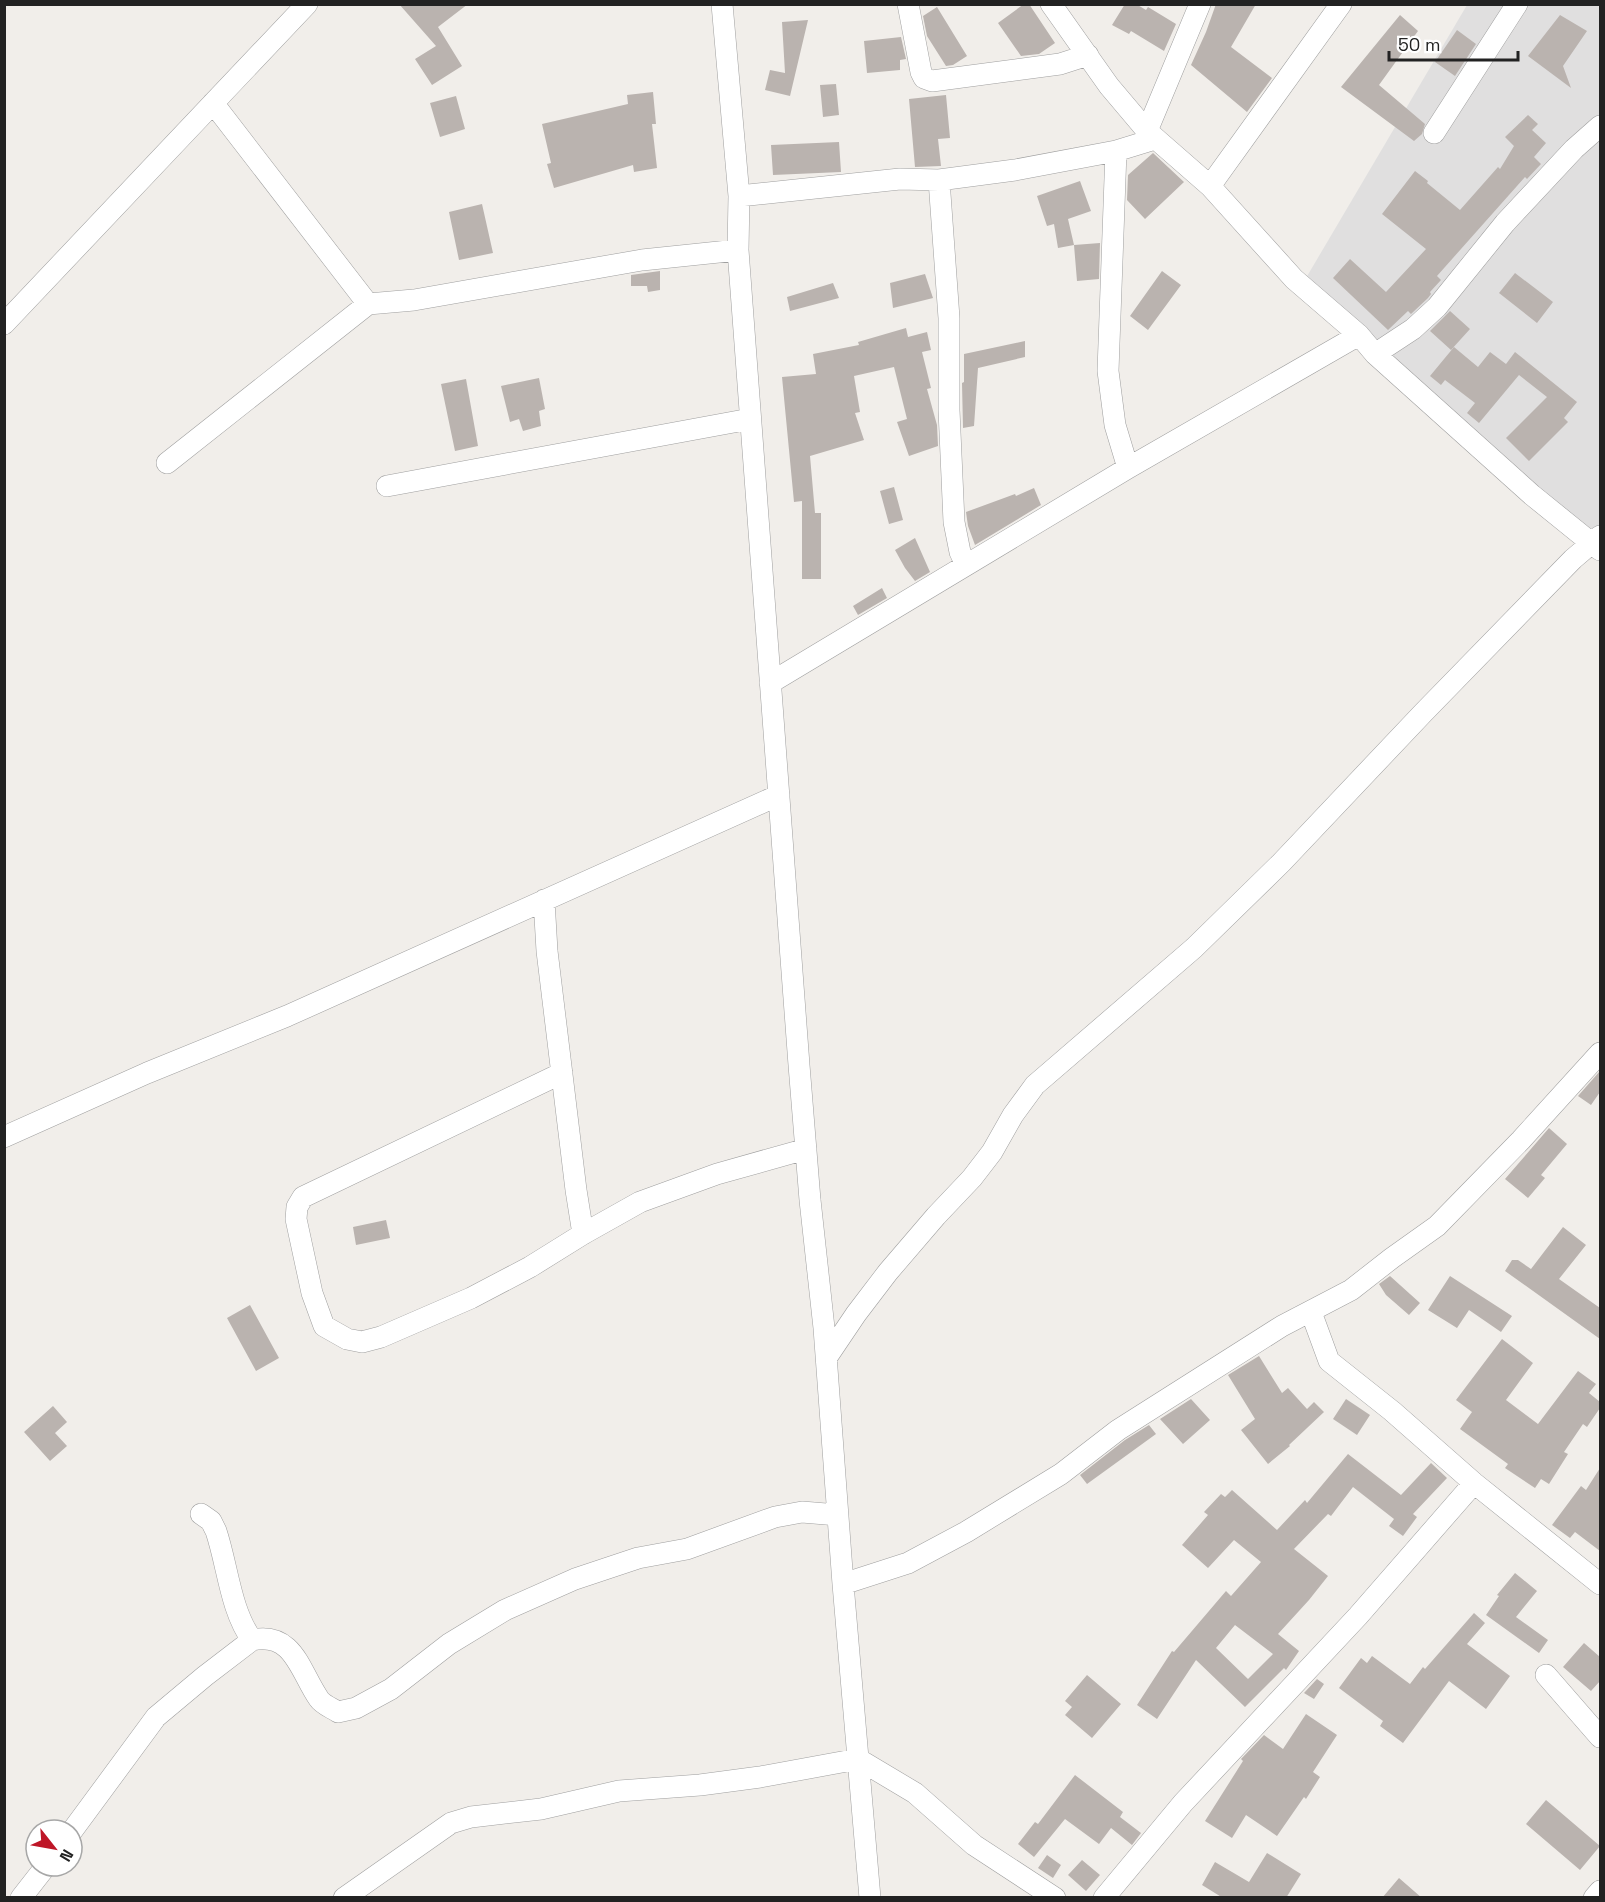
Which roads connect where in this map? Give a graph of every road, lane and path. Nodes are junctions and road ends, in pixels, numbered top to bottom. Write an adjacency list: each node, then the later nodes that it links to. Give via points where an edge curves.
1 (307, 4): 9 (street)
2 (722, 4): 16 (street)
3 (908, 4): 8 (street, via 921,72 932,81 1060,64)
4 (1051, 4): 8 (street)
5 (1200, 4): 12 (street)
6 (1341, 4): 15 (street)
7 (1517, 4): 11 (street)
8 (1088, 56): 12 (street)
9 (213, 103): 18 (street); 19 (street)
10 (1600, 126): 21 (street, via 1505,223 1437,307 1413,329)
11 (1434, 133)
12 (1151, 135): 13 (street); 15 (street)
13 (1116, 151): 14 (street); 24 (street, via 1108,371 1115,425)
14 (939, 180): 16 (street, via 900,180); 27 (street, via 949,318 954,522)
15 (1210, 186): 20 (street, via 1294,279)
16 (739, 196): 17 (street)
17 (738, 250): 18 (street, via 642,260 414,300); 22 (street)
18 (368, 304): 23 (street)
19 (4, 324)
20 (1359, 335): 21 (street); 24 (street)
21 (1374, 354): 26 (street, via 1532,495)
22 (750, 419): 25 (street); 28 (street)
23 (167, 463)
24 (1128, 468): 27 (street)
25 (387, 486)
26 (1597, 543): 37 (street, via 1485,649 1194,948 1035,1085 992,1152 888,1272)
27 (966, 565): 28 (street)
28 (770, 683): 29 (street)
29 (779, 795): 30 (street); 34 (street)
30 (544, 900): 32 (street); 33 (street)
31 (1600, 1053): 36 (street, via 1437,1226 1352,1290)
32 (562, 1073): 35 (street); 35 (street, via 303,1197 296,1220 312,1293 324,1326 347,1339 362,1342 471,1298)
33 (4, 1137)
34 (806, 1149): 35 (street, via 717,1174 640,1202); 37 (street)
35 (583, 1233)
36 (1311, 1312): 38 (street, via 1329,1361); 41 (street, via 1282,1326 1118,1430 1061,1474 966,1532 908,1563)
37 (827, 1357): 40 (street)
38 (1474, 1483): 42 (street); 54 (street, via 1358,1616 1183,1803)
39 (201, 1514): 43 (street, via 211,1521 216,1532 237,1611)
40 (838, 1515): 41 (street); 43 (street, via 802,1512 774,1517 687,1549 638,1558 575,1578 505,1610 450,1644 392,1689 356,1708 338,1712 320,1701 289,1648 277,1641)
41 (843, 1584): 46 (street)
42 (1600, 1584)
43 (252, 1640): 47 (street, via 156,1718)
44 (1546, 1675): 45 (street)
45 (1600, 1737)
46 (858, 1759): 51 (street, via 760,1777 619,1791 541,1809 471,1817 450,1823); 52 (street); 53 (street, via 915,1793 974,1845)
47 (82, 1818)
48 (37, 1878): 50 (street)
49 (1600, 1891): 55 (street)
50 (21, 1898)
51 (344, 1898)
52 (870, 1898)
53 (1055, 1898)
54 (1104, 1898)
55 (1594, 1898)

